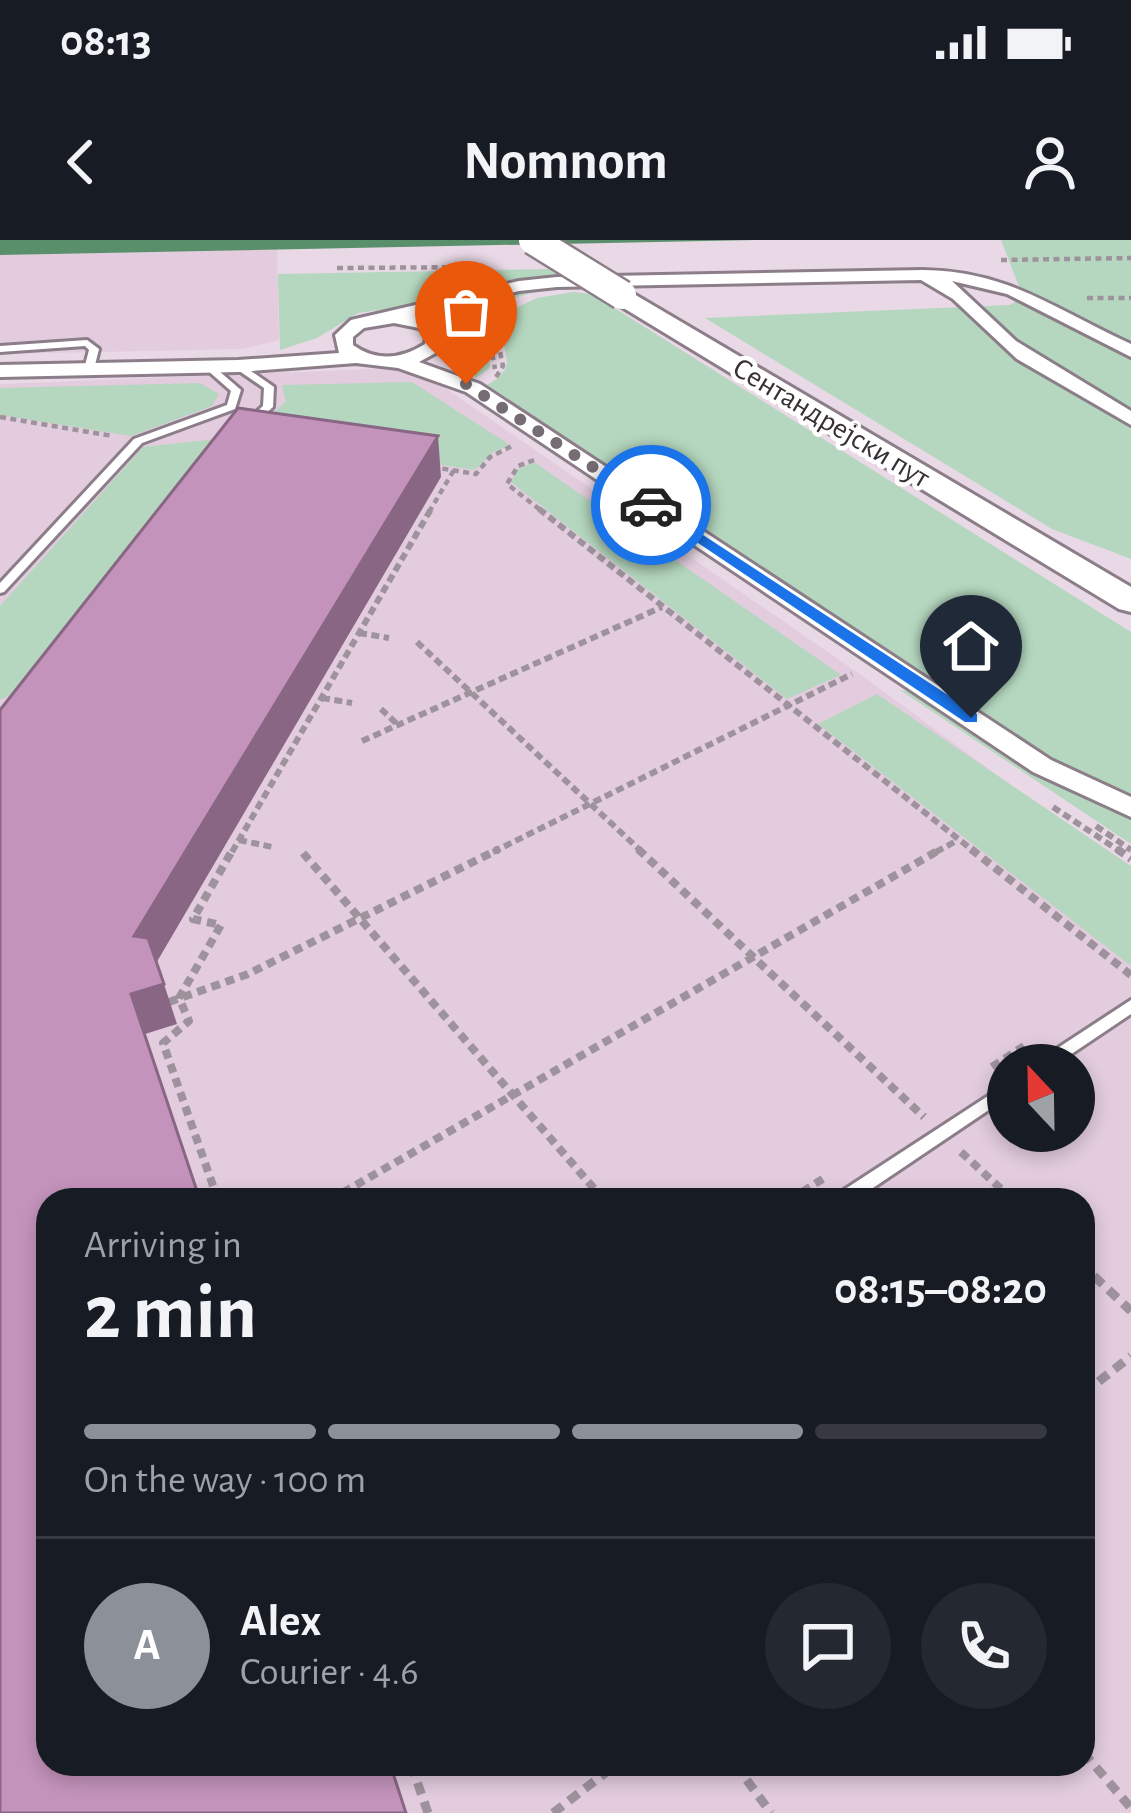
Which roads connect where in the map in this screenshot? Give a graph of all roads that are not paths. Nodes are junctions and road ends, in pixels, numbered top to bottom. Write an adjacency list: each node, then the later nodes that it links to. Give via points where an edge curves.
1 (533, 240): 19 (main road, Сентандрејски пут, bridge)
2 (923, 275): 3 (street, via 557,282); 8 (street, via 1002,283); 16 (street, via 957,291 1035,364)
3 (505, 300): 4 (street); 6 (street, via 465,309)
4 (394, 317): 5 (street); 6 (street, via 425,324)
5 (344, 335): 9 (street); 11 (street)
6 (434, 340): 10 (street); 15 (street)
7 (0, 349): 13 (lane, via 88,343)
8 (1131, 351)
9 (356, 357): 10 (street); 11 (street)
10 (400, 362): 15 (street)
11 (238, 366): 12 (street); 17 (lane, via 271,397)
12 (209, 367): 13 (street); 18 (lane, via 236,390 231,406 150,434 117,459)
13 (89, 369): 14 (street)
14 (0, 371)
15 (469, 386): 20 (street, via 1042,766)
16 (1131, 419)
17 (242, 427)
18 (0, 590)
19 (1131, 602)
20 (1131, 808)
21 (1131, 1006): 22 (lane)
22 (1074, 1044)
23 (987, 1103): 24 (lane)
24 (860, 1188)

